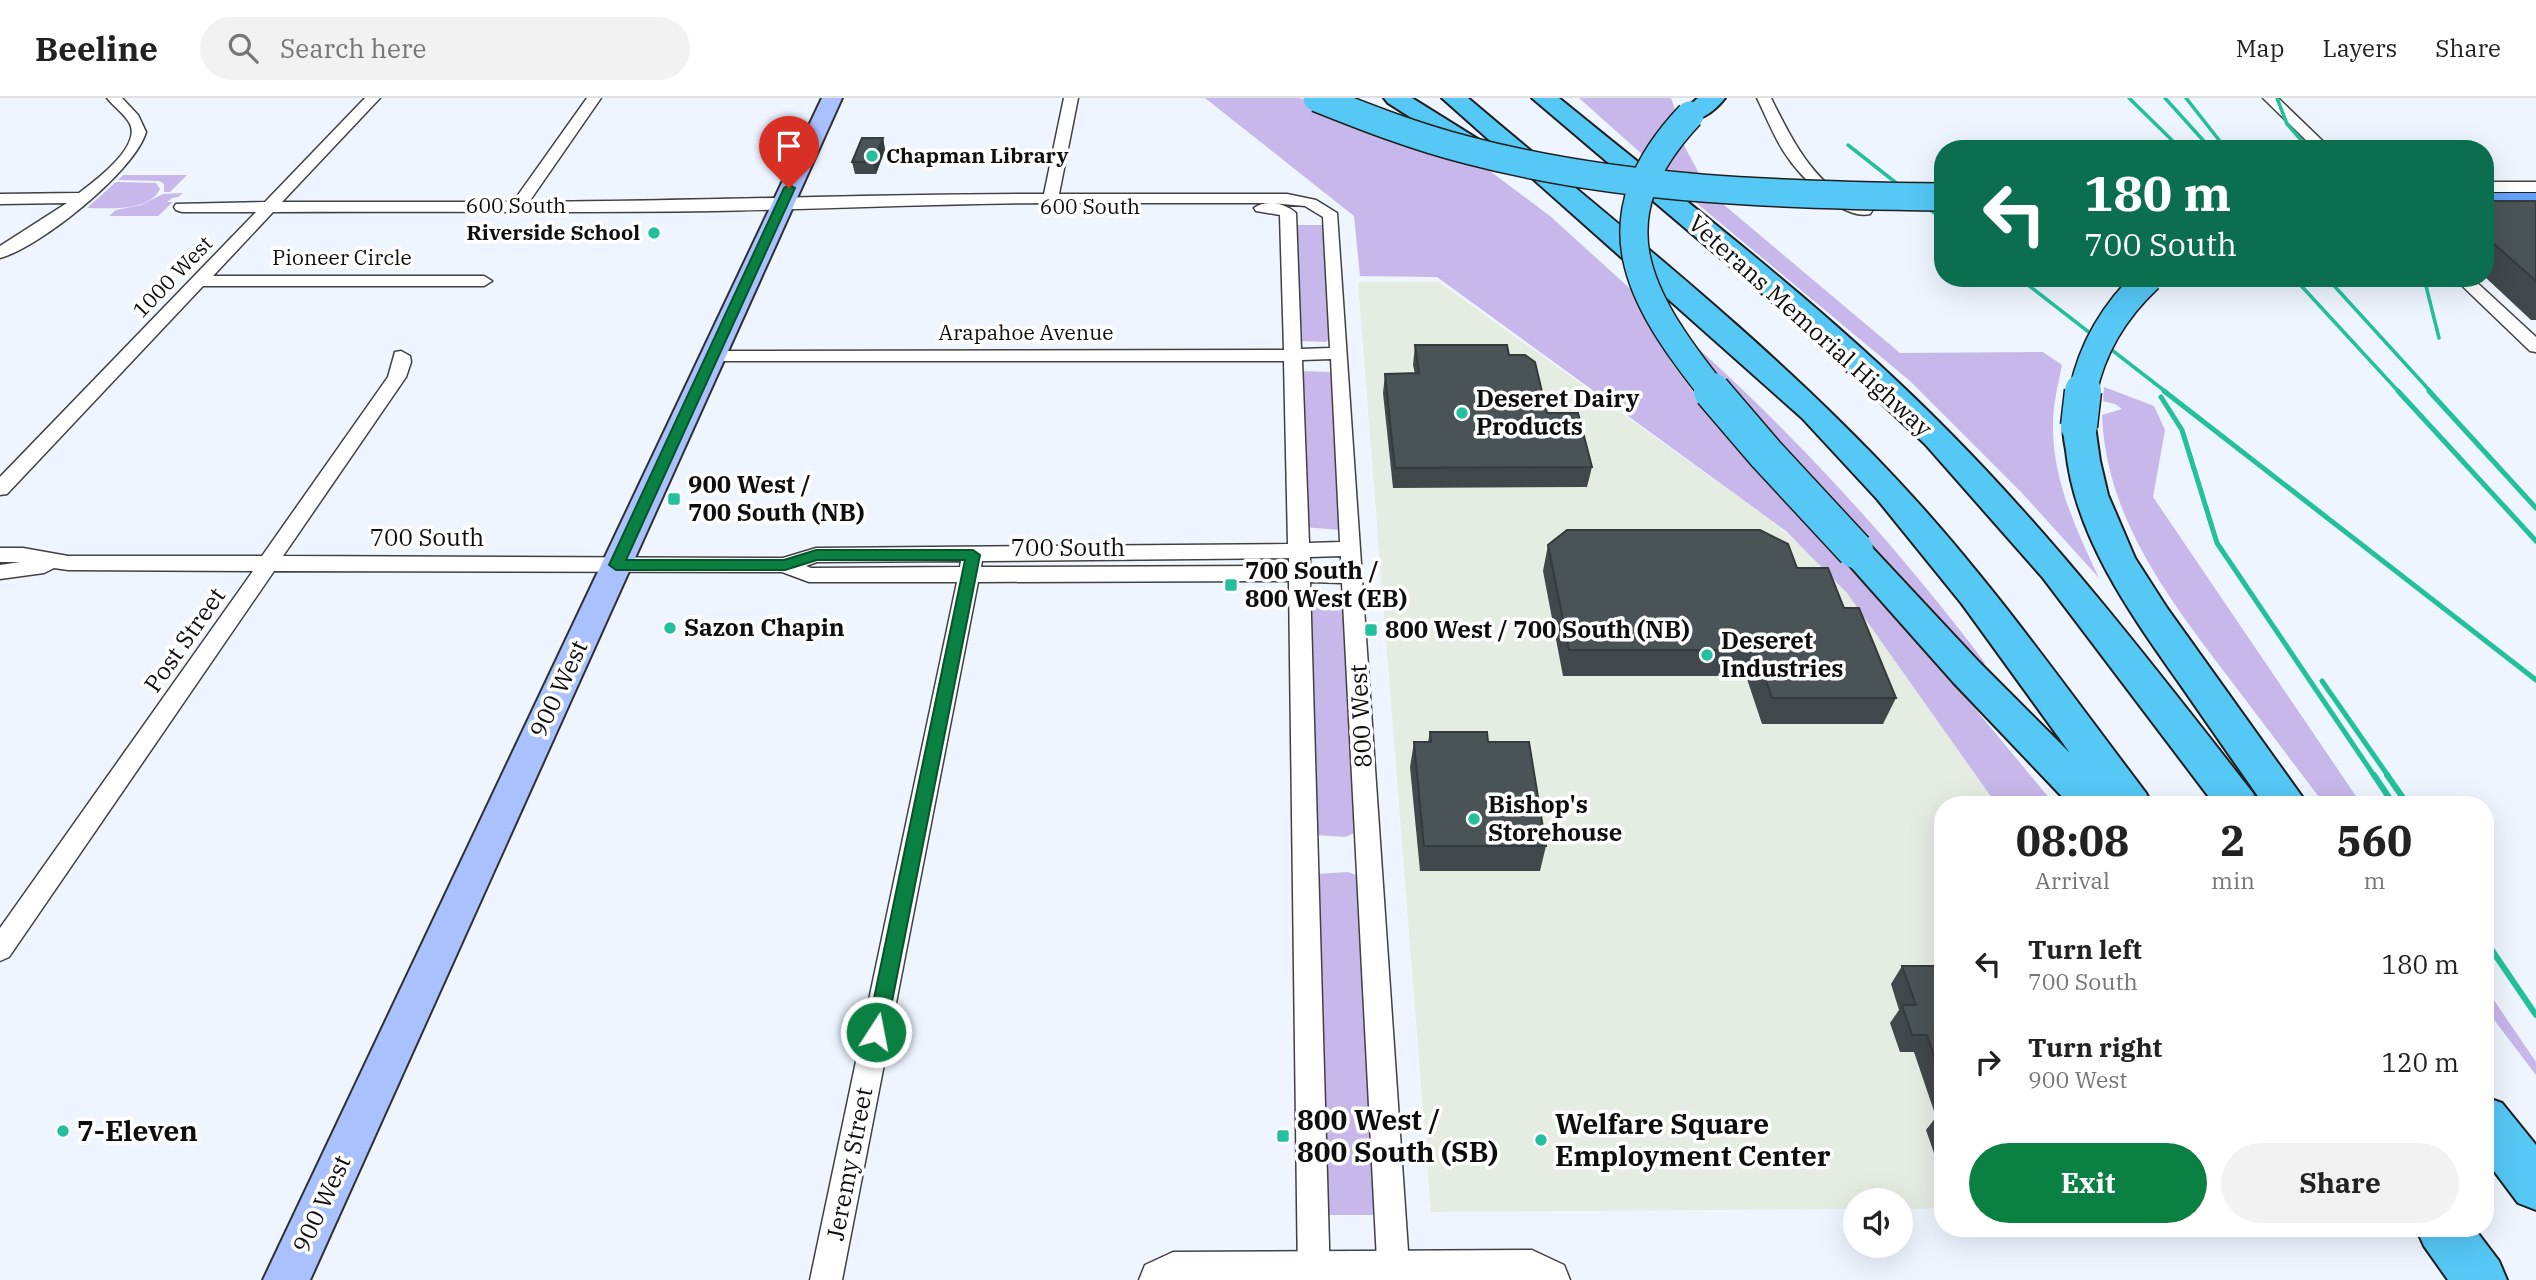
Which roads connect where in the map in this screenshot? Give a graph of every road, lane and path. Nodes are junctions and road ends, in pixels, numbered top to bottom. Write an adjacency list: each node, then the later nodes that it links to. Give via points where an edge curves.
1 (114, 98): 20 (street, via 138,126 138,141 128,157)
2 (373, 98): 28 (street, 1000 West)
3 (594, 98): 29 (street)
4 (832, 98): 27 (main road, 900 West)
5 (1071, 98): 26 (street)
6 (1317, 98): 18 (highway, bridge, via 1433,140 1588,175 1754,194)
7 (1396, 98): 34 (highway)
8 (1454, 98): 34 (highway)
9 (1484, 98): 38 (highway)
10 (1559, 98): 22 (highway)
11 (1713, 98): 57 (highway, bridge, via 1656,152 1637,196 1633,228 1638,269 1654,311 1719,403 1966,672)
12 (1764, 98): 33 (street, via 1801,164 1848,207)
13 (2270, 98): 15 (street)
14 (1534, 102): 22 (highway, Veterans Memorial Highway); 41 (highway)
15 (2314, 140)
16 (2494, 187): 17 (street)
17 (2536, 187)
18 (1934, 197)
19 (0, 198): 20 (street)
20 (82, 198): 32 (street)
21 (1271, 198): 26 (street, 600 South); 43 (street, 800 West, via 1312,203 1331,216)
22 (1664, 198): 41 (highway, Veterans Memorial Highway)
23 (2494, 201): 24 (main road)
24 (2536, 201)
25 (850, 203): 26 (street, 600 South, via 899,208); 27 (street, 600 South)
26 (1050, 203): 44 (street, 600 South, via 1271,208 1288,213)
27 (782, 204): 29 (street, 600 South); 46 (main road, 900 West)
28 (271, 206): 29 (street, 600 South); 30 (street, 600 South); 36 (street, 1000 West)
29 (518, 206)
30 (182, 207)
31 (0, 210): 32 (street)
32 (67, 211): 35 (street)
33 (1864, 211)
34 (1612, 236): 38 (highway)
35 (0, 253)
36 (200, 281): 37 (street, Pioneer Circle); 47 (street, 1000 West)
37 (484, 281)
38 (1669, 285): 58 (highway, via 1813,411 1889,491 1975,595)
39 (2139, 287): 60 (highway, bridge, via 2122,308 2085,378 2080,399 2080,456 2089,490 2126,576)
40 (2472, 287): 42 (street)
41 (1786, 299): 59 (highway, Veterans Memorial Highway, via 1937,438 1999,505)
42 (2536, 347)
43 (1339, 353): 44 (street, Arapahoe Avenue); 48 (street, 800 West)
44 (1293, 355): 46 (street, Arapahoe Avenue); 51 (street)
45 (401, 356): 52 (street, Post Street, via 397,377)
46 (712, 356): 54 (main road, 900 West)
47 (2, 491)
48 (1351, 549): 51 (street, 700 South); 56 (street, 800 West)
49 (0, 555): 50 (street, 700 South)
50 (68, 562): 52 (street, 700 South); 55 (street, 700 South)
51 (1299, 563): 53 (street, 700 South); 56 (street, 700 South); 65 (street)
52 (269, 564): 54 (street, 700 South); 61 (street, Post Street)
53 (971, 564): 54 (street, 700 South, via 809,575 785,565); 68 (street, Jeremy Street)
54 (616, 565): 67 (main road, 900 West)
55 (0, 572)
56 (1352, 576): 66 (street, 800 West)
57 (2087, 796)
58 (2124, 796)
59 (2231, 796)
60 (2281, 796)
61 (0, 949)
62 (2494, 1131): 63 (highway)
63 (2536, 1185)
64 (2449, 1237): 71 (highway)
65 (1314, 1276): 66 (street); 69 (street, via 1173,1273)
66 (1394, 1276): 70 (street, via 1532,1271)
67 (286, 1280)
68 (826, 1280)
69 (1160, 1280)
70 (1549, 1280)
71 (2480, 1280)

